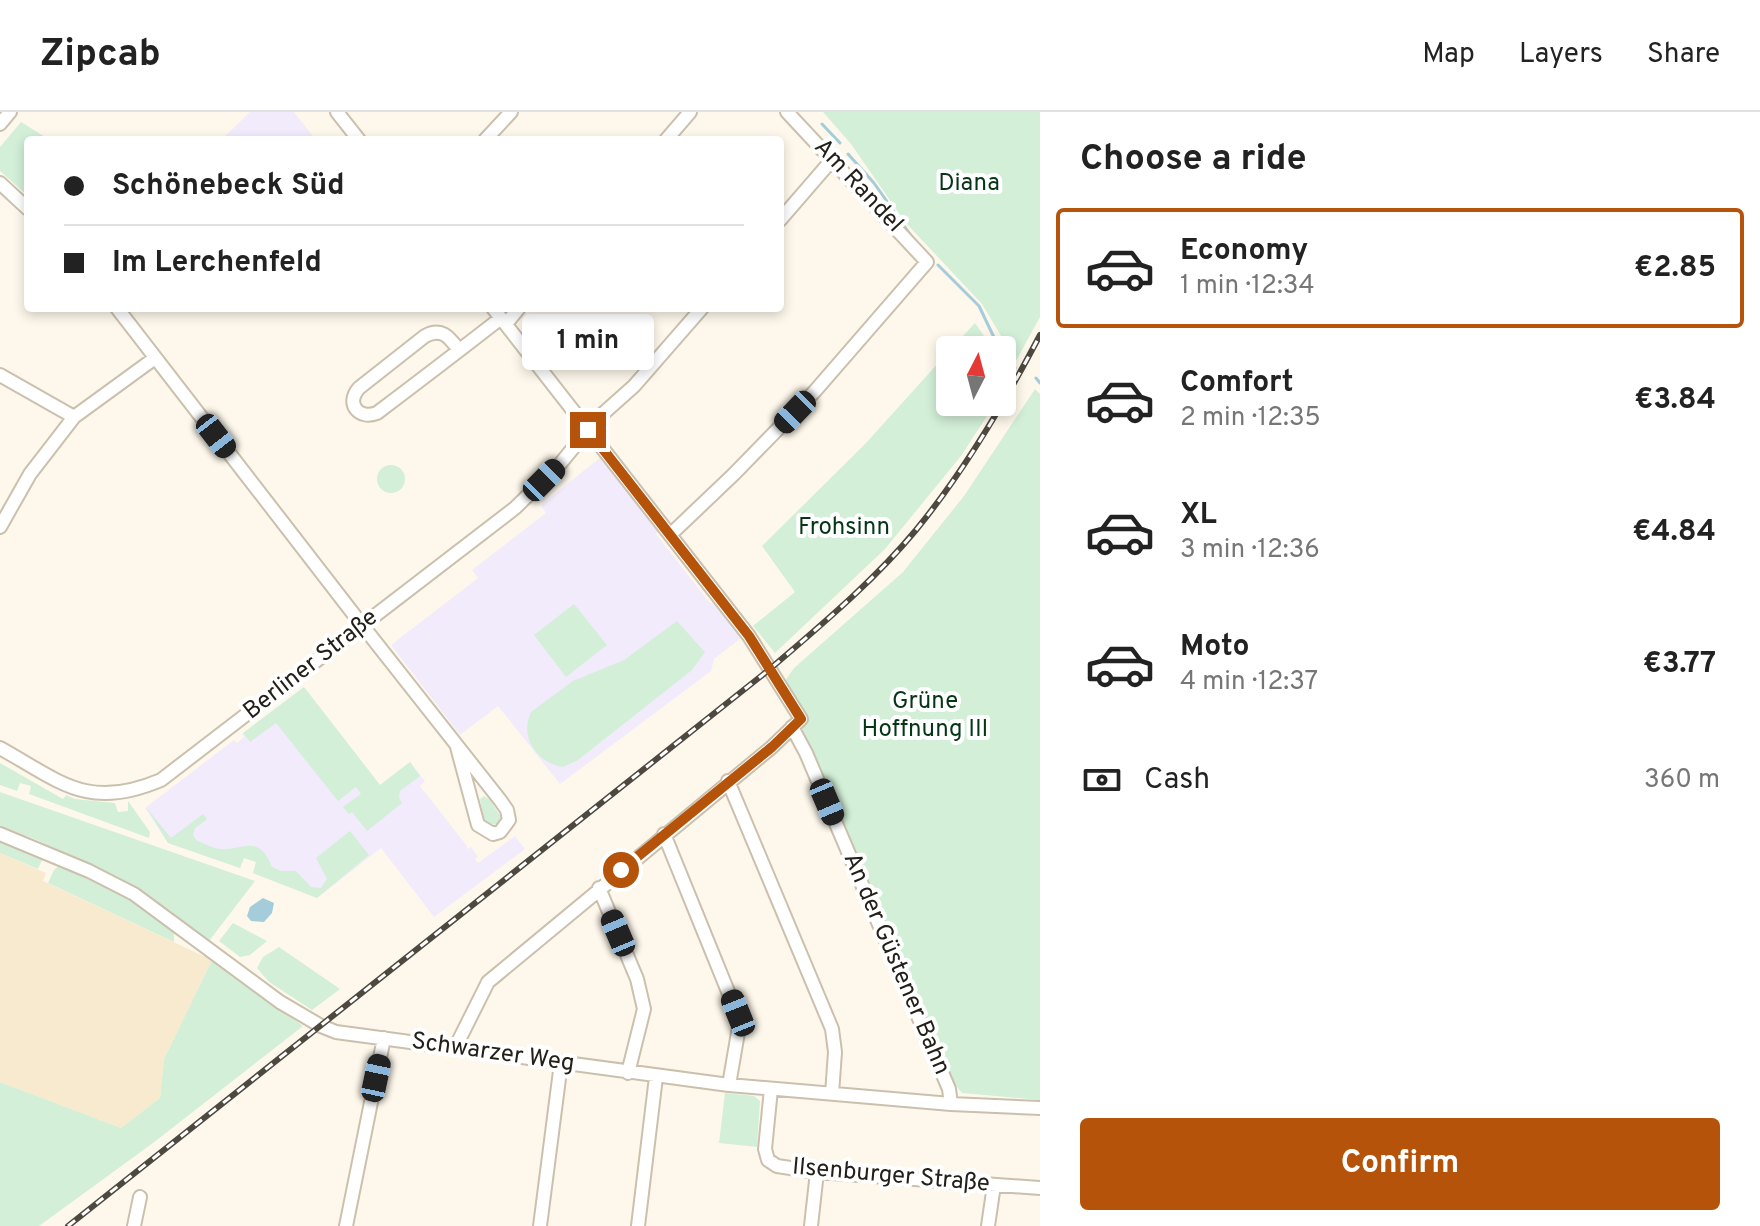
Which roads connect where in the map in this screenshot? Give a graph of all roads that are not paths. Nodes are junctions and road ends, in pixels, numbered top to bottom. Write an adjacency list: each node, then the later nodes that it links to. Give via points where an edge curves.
1 (10, 112): 6 (street)
2 (337, 112): 7 (street)
3 (511, 112): 8 (street)
4 (690, 112): 9 (street)
5 (787, 112): 10 (street, Am Randel)
6 (0, 124)
7 (356, 136)
8 (489, 136)
9 (669, 136)
10 (831, 161): 13 (street); 23 (street, Am Randel, via 927,262 815,391)
11 (0, 183): 12 (street)
12 (24, 205)
13 (784, 215)
14 (120, 312): 18 (street)
15 (699, 312): 21 (street, Berliner Straße)
16 (500, 316): 17 (street); 21 (street)
17 (459, 350): 17 (street, via 377,413 361,415 352,402 359,388 425,336 445,334)
18 (155, 358): 20 (street); 24 (street)
19 (0, 375): 20 (street)
20 (74, 417): 22 (street, via 30,474)
21 (588, 430): 23 (street); 24 (street, Berliner Straße, via 515,508)
22 (0, 527)
23 (670, 535): 25 (street, An der Güstener Bahn, via 770,669 801,719)
24 (362, 625): 26 (street); 27 (street, Berliner Straße, via 176,770 145,787 103,794 74,790)
25 (792, 727): 28 (street); 40 (street, An der Güstener Bahn, via 922,1024)
26 (457, 747): 26 (street, via 478,825 500,832 509,820 507,810)
27 (0, 748)
28 (728, 781): 30 (street); 39 (street, via 832,1029)
29 (0, 834): 32 (street, Schwarzer Weg, via 134,894 280,1002 321,1026)
30 (664, 834): 31 (street); 37 (street, via 738,1013)
31 (599, 888): 33 (street, via 488,982); 35 (street, via 644,1009)
32 (384, 1038): 33 (street, Schwarzer Weg); 47 (street)
33 (455, 1048): 34 (street, Schwarzer Weg)
34 (561, 1063): 35 (street, Schwarzer Weg); 48 (street)
35 (628, 1073): 36 (street, Schwarzer Weg)
36 (656, 1077): 37 (street, Schwarzer Weg); 49 (street)
37 (729, 1085): 38 (street, Schwarzer Weg)
38 (771, 1089): 39 (street, Schwarzer Weg); 42 (street, Ilsenburger Straße, via 768,1160)
39 (832, 1094): 40 (street, Schwarzer Weg)
40 (951, 1104): 41 (street, Schwarzer Weg)
41 (1040, 1108)
42 (817, 1172): 43 (street, Ilsenburger Straße); 50 (street)
43 (994, 1185): 44 (street, Ilsenburger Straße); 51 (street)
44 (1040, 1188)
45 (140, 1197): 46 (street)
46 (134, 1226)
47 (346, 1226)
48 (540, 1226)
49 (638, 1226)
50 (811, 1226)
51 (988, 1226)

